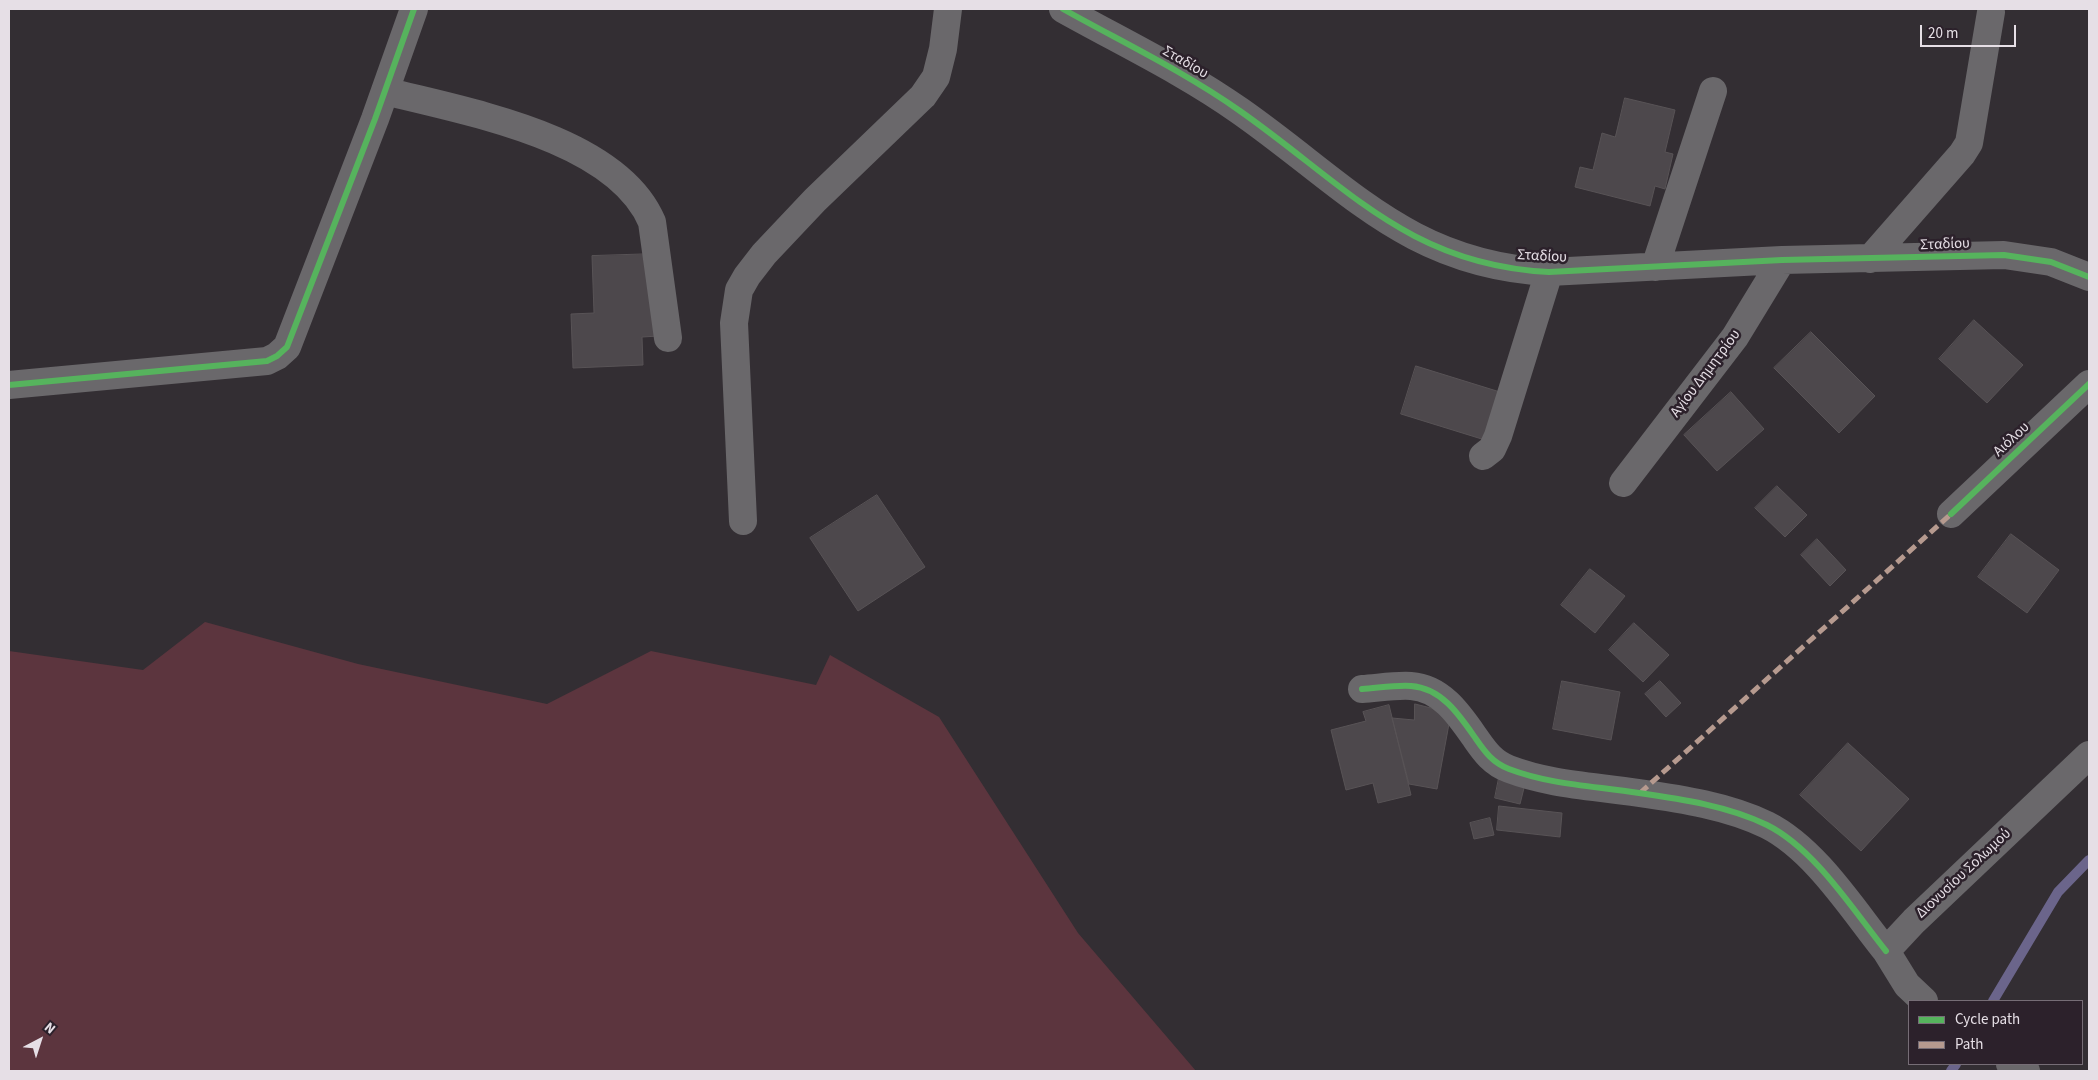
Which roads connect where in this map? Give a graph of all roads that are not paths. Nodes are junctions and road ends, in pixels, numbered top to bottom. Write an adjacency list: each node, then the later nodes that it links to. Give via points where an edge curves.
1 (414, 9): 5 (street)
2 (948, 9): 18 (street, via 936,77 923,96 815,200 764,254 739,290 734,323)
3 (1064, 9): 10 (street, Σταδίου, via 1240,111 1376,215 1420,241 1468,260)
4 (1991, 12): 7 (street, via 1969,143)
5 (385, 91): 12 (street, via 510,123 600,164 619,177 636,193 652,222); 14 (street, via 293,335 278,356 267,361)
6 (1713, 91): 9 (street)
7 (1870, 259): 8 (street, Σταδίου); 11 (street, Σταδίου, via 2004,255 2051,262)
8 (1782, 260): 9 (street, Σταδίου); 16 (street, Αγίου Δημητρίου, via 1735,336)
9 (1655, 267): 10 (street, Σταδίου)
10 (1549, 272): 15 (street, via 1498,436 1492,449)
11 (2089, 277)
12 (668, 338)
13 (2089, 384): 17 (street, Αιόλου)
14 (9, 385)
15 (1483, 456)
16 (1623, 483)
17 (1951, 514)
18 (743, 521)
19 (1362, 689): 21 (street, via 1412,686 1430,691 1455,709 1493,761 1507,769 1548,781 1640,793 1730,811 1768,826 1806,854)
20 (2089, 755): 21 (street, Διονυσίου Σολωμού)
21 (1886, 951): 22 (street, via 1907,985)
22 (1923, 1000)
23 (2012, 1065): 24 (street)
24 (2026, 1071)

